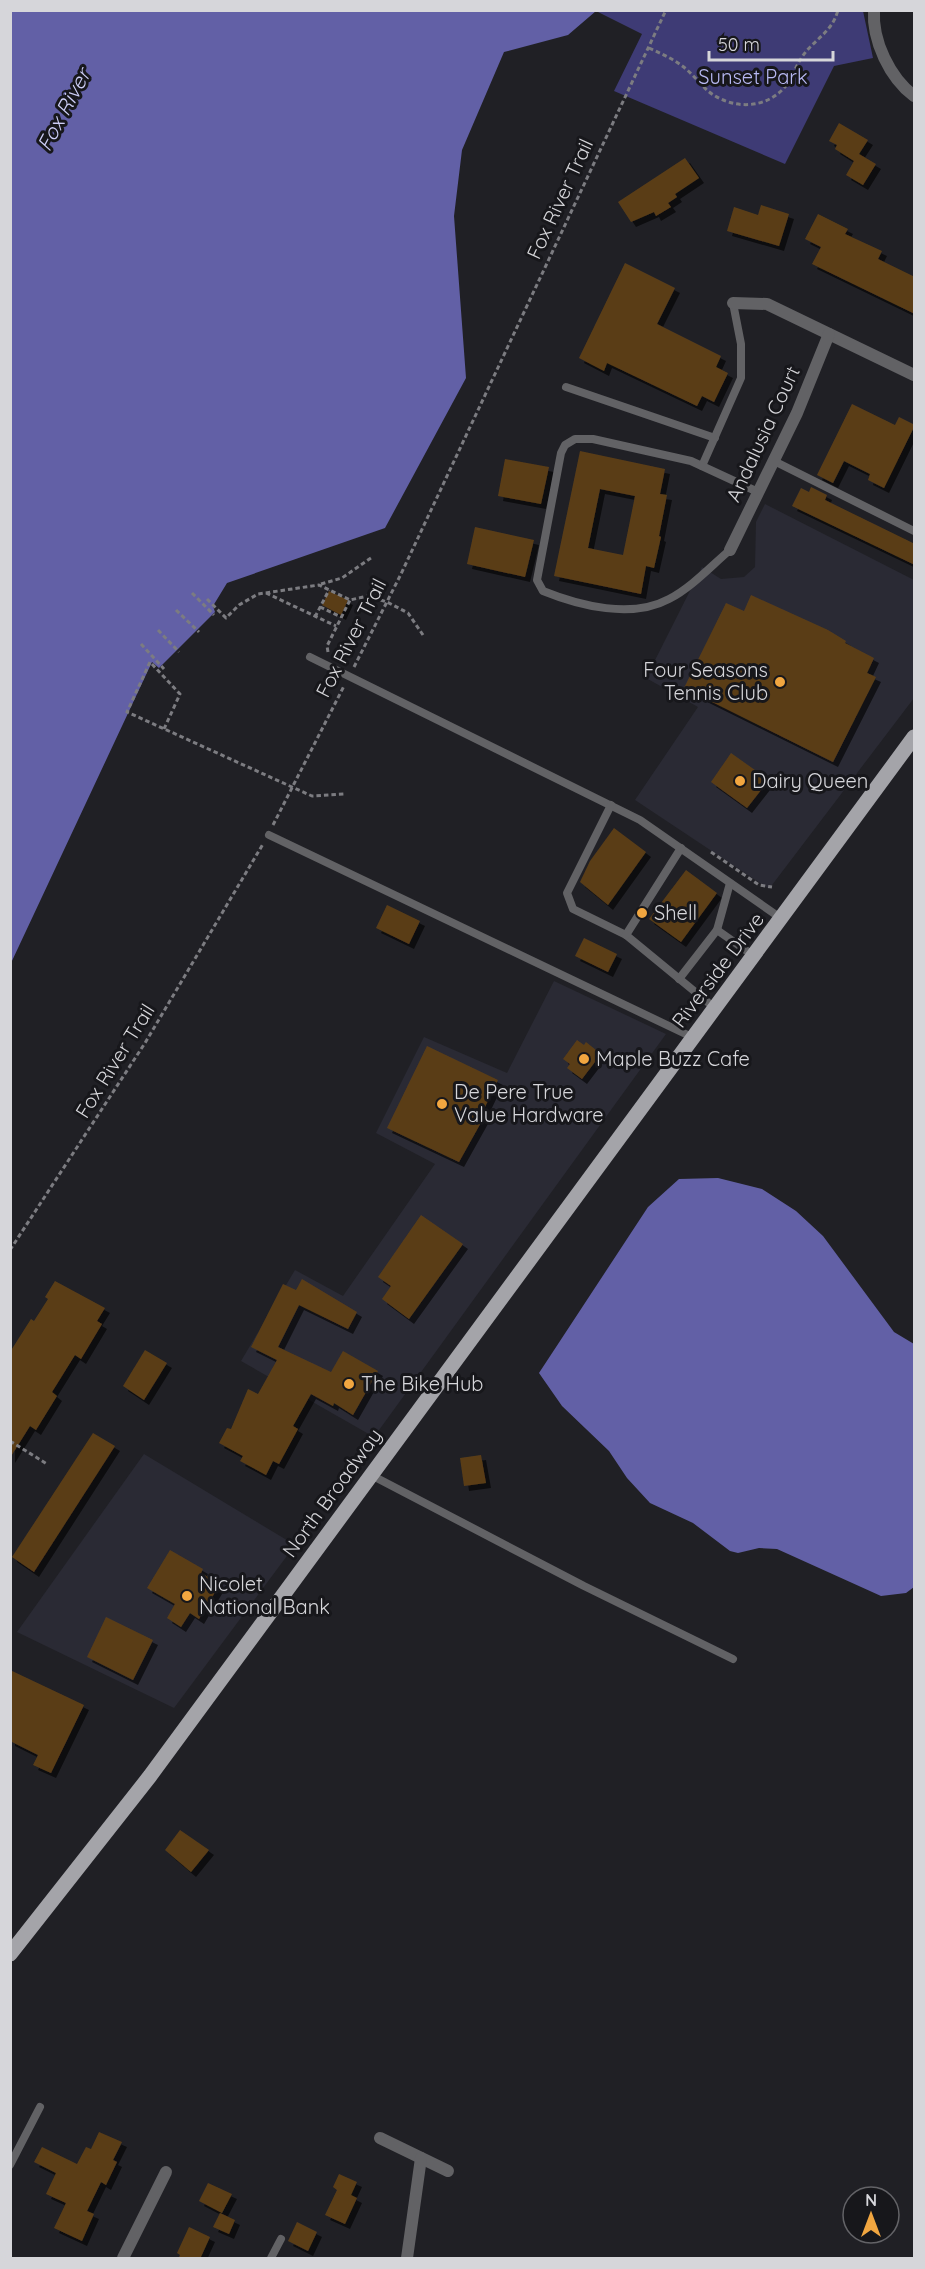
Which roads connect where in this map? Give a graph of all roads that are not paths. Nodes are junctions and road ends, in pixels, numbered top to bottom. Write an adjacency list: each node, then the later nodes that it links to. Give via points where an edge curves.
1 (874, 10): 2 (street, via 876,38 883,55 906,90)
2 (915, 96)
3 (733, 303): 4 (street, via 767,304); 7 (lane, via 741,344 741,378)
4 (829, 334): 5 (street); 8 (street, Andalusia Court)
5 (915, 375)
6 (566, 387): 7 (lane)
7 (715, 438): 9 (lane)
8 (774, 461): 10 (street, Andalusia Court); 11 (lane)
9 (702, 466): 10 (lane); 12 (lane, via 592,439 575,439 566,445 561,453 539,563 539,586 552,595 580,603 619,610 640,607 668,600)
10 (758, 492): 12 (street, Andalusia Court)
11 (915, 531)
12 (730, 550)
13 (310, 657): 15 (lane)
14 (915, 737): 19 (main road, Riverside Drive)
15 (611, 805): 17 (lane); 21 (lane, via 567,893 573,909)
16 (269, 835): 25 (lane)
17 (681, 848): 18 (lane); 21 (lane)
18 (730, 883): 19 (lane); 20 (lane)
19 (782, 919): 22 (main road, Riverside Drive)
20 (717, 930): 22 (lane); 23 (lane)
21 (626, 935): 23 (lane)
22 (754, 956): 24 (main road, Riverside Drive)
23 (679, 979): 24 (lane)
24 (716, 1009): 25 (main road, Riverside Drive)
25 (694, 1038): 26 (main road, Riverside Drive)
26 (533, 1255): 27 (main road, North Broadway)
27 (371, 1475): 28 (lane); 29 (main road, North Broadway, via 150,1776)
28 (733, 1659)
29 (10, 1954)
30 (40, 2107): 33 (lane)
31 (380, 2138): 32 (street)
32 (421, 2158): 34 (street); 39 (street)
33 (10, 2165)
34 (448, 2171)
35 (166, 2172): 37 (street)
36 (281, 2239): 38 (lane)
37 (123, 2259)
38 (271, 2259)
39 (407, 2259)

